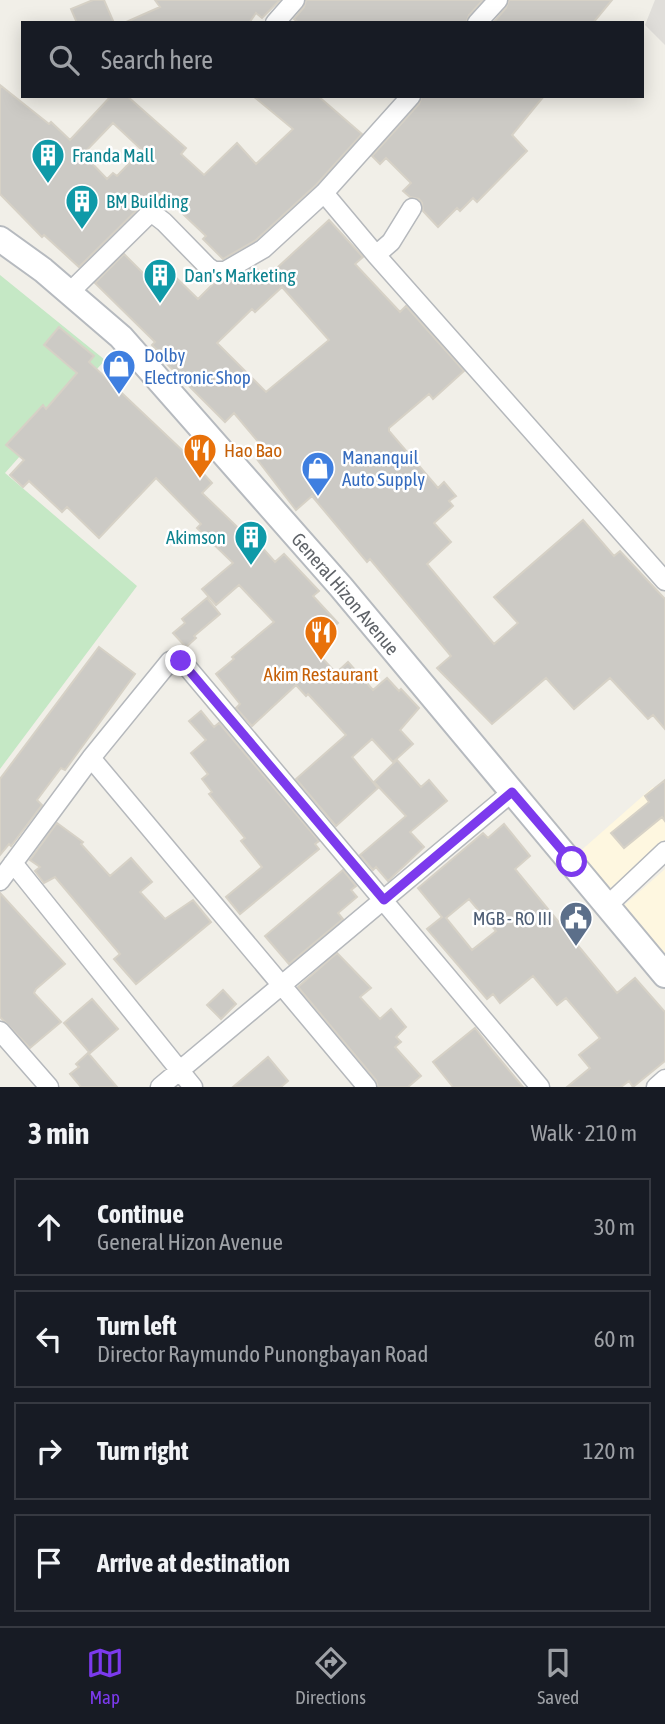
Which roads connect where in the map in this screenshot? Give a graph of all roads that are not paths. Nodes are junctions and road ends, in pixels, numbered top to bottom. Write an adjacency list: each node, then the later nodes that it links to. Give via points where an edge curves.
1 (295, 0): 3 (street)
2 (498, 0): 4 (street)
3 (281, 21)
4 (479, 21)
5 (409, 98): 6 (street)
6 (324, 193): 9 (street); 10 (street, via 263,248 225,271 208,267 151,212)
7 (412, 208): 9 (street, via 391,242)
8 (0, 239): 10 (main road, General Hizon Avenue)
9 (376, 255): 11 (street)
10 (69, 292): 13 (main road, General Hizon Avenue, via 121,337 341,587)
11 (665, 581)
12 (91, 758): 15 (street); 17 (street, via 170,661 181,661); 20 (street)
13 (512, 792): 17 (street); 18 (main road, General Hizon Avenue)
14 (665, 852): 18 (street)
15 (13, 863): 16 (street); 22 (street)
16 (0, 881)
17 (384, 900): 20 (street); 28 (street)
18 (608, 905): 19 (main road, General Hizon Avenue)
19 (665, 975)
20 (283, 985): 22 (street); 27 (street)
21 (0, 1031): 24 (street)
22 (179, 1071): 25 (street); 26 (street)
23 (665, 1079): 29 (street)
24 (49, 1087)
25 (160, 1087)
26 (193, 1087)
27 (368, 1087)
28 (540, 1087)
29 (656, 1087)

